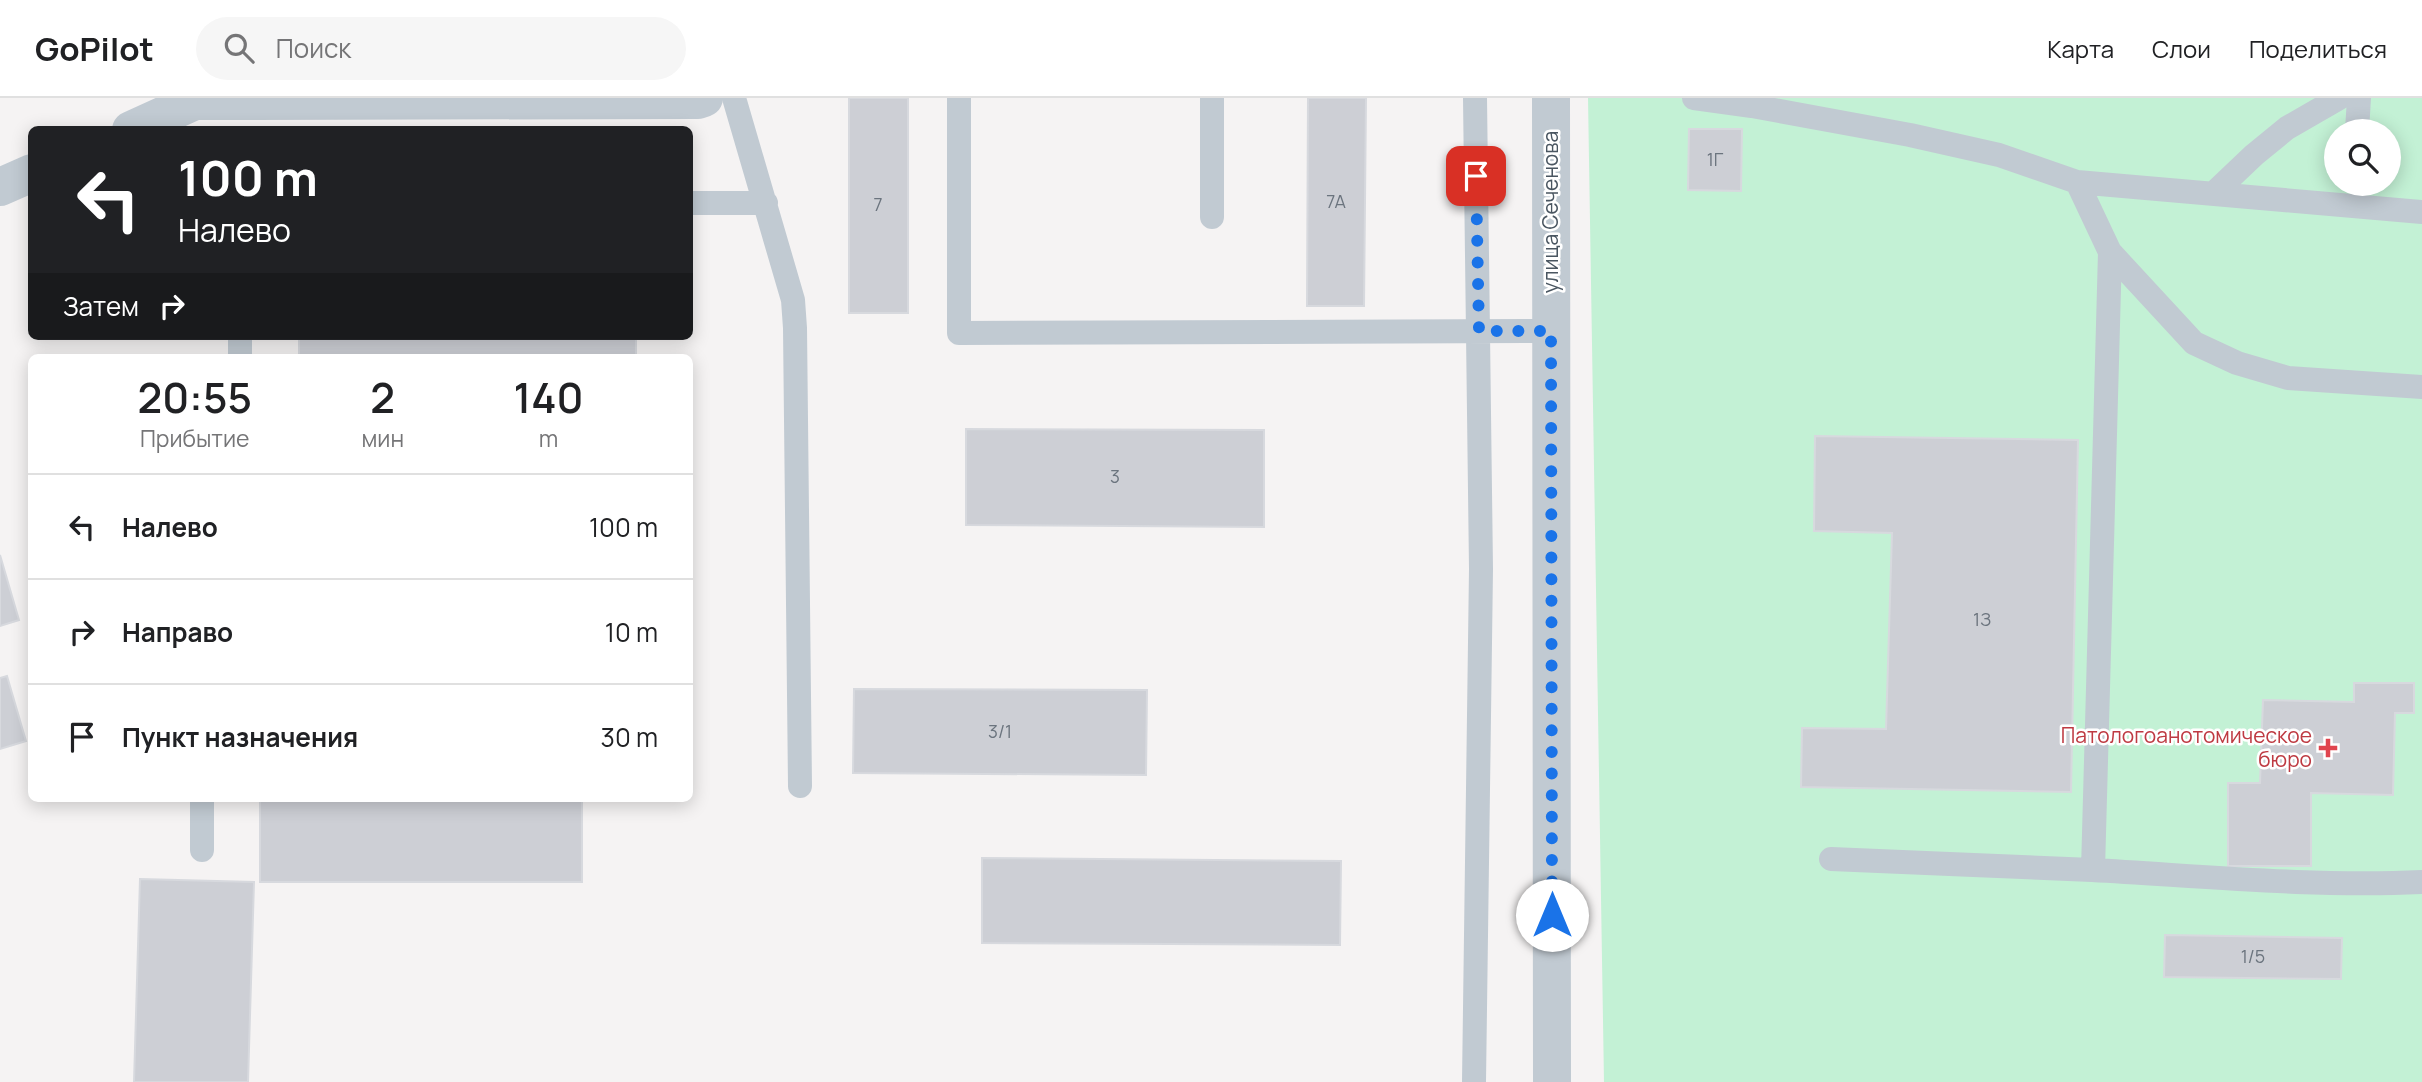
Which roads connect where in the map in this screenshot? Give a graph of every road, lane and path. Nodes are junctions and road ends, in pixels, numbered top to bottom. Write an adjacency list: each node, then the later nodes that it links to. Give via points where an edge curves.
1 (704, 98): 12 (street, via 195,101)
2 (734, 98): 20 (lane)
3 (959, 98): 24 (lane, via 959,332)
4 (1212, 98): 22 (lane)
5 (1475, 98): 24 (lane)
6 (1551, 98): 25 (street, улица Сеченова)
7 (1694, 98): 10 (lane)
8 (2339, 98): 16 (lane, via 2287,128)
9 (2359, 98): 11 (lane)
10 (1807, 107): 14 (lane, via 2000,155)
11 (2358, 119)
12 (140, 126)
13 (28, 175): 15 (street)
14 (2077, 182): 16 (lane); 23 (lane)
15 (0, 187)
16 (2214, 193): 17 (lane)
17 (2324, 195)
18 (2359, 196): 21 (lane)
19 (693, 203): 20 (lane)
20 (766, 203): 27 (lane, via 793,300 795,328)
21 (2422, 212)
22 (1212, 217)
23 (2110, 252): 26 (lane, via 2194,343 2237,363 2288,378); 31 (lane)
24 (1479, 331): 25 (lane); 33 (lane, via 1481,569)
25 (1551, 331): 34 (street, улица Сеченова)
26 (2422, 387)
27 (800, 786)
28 (202, 802): 29 (lane)
29 (202, 850)
30 (1831, 859): 31 (lane)
31 (2093, 870): 32 (lane, via 2256,882)
32 (2422, 882)
33 (1474, 1082)
34 (1552, 1082)

